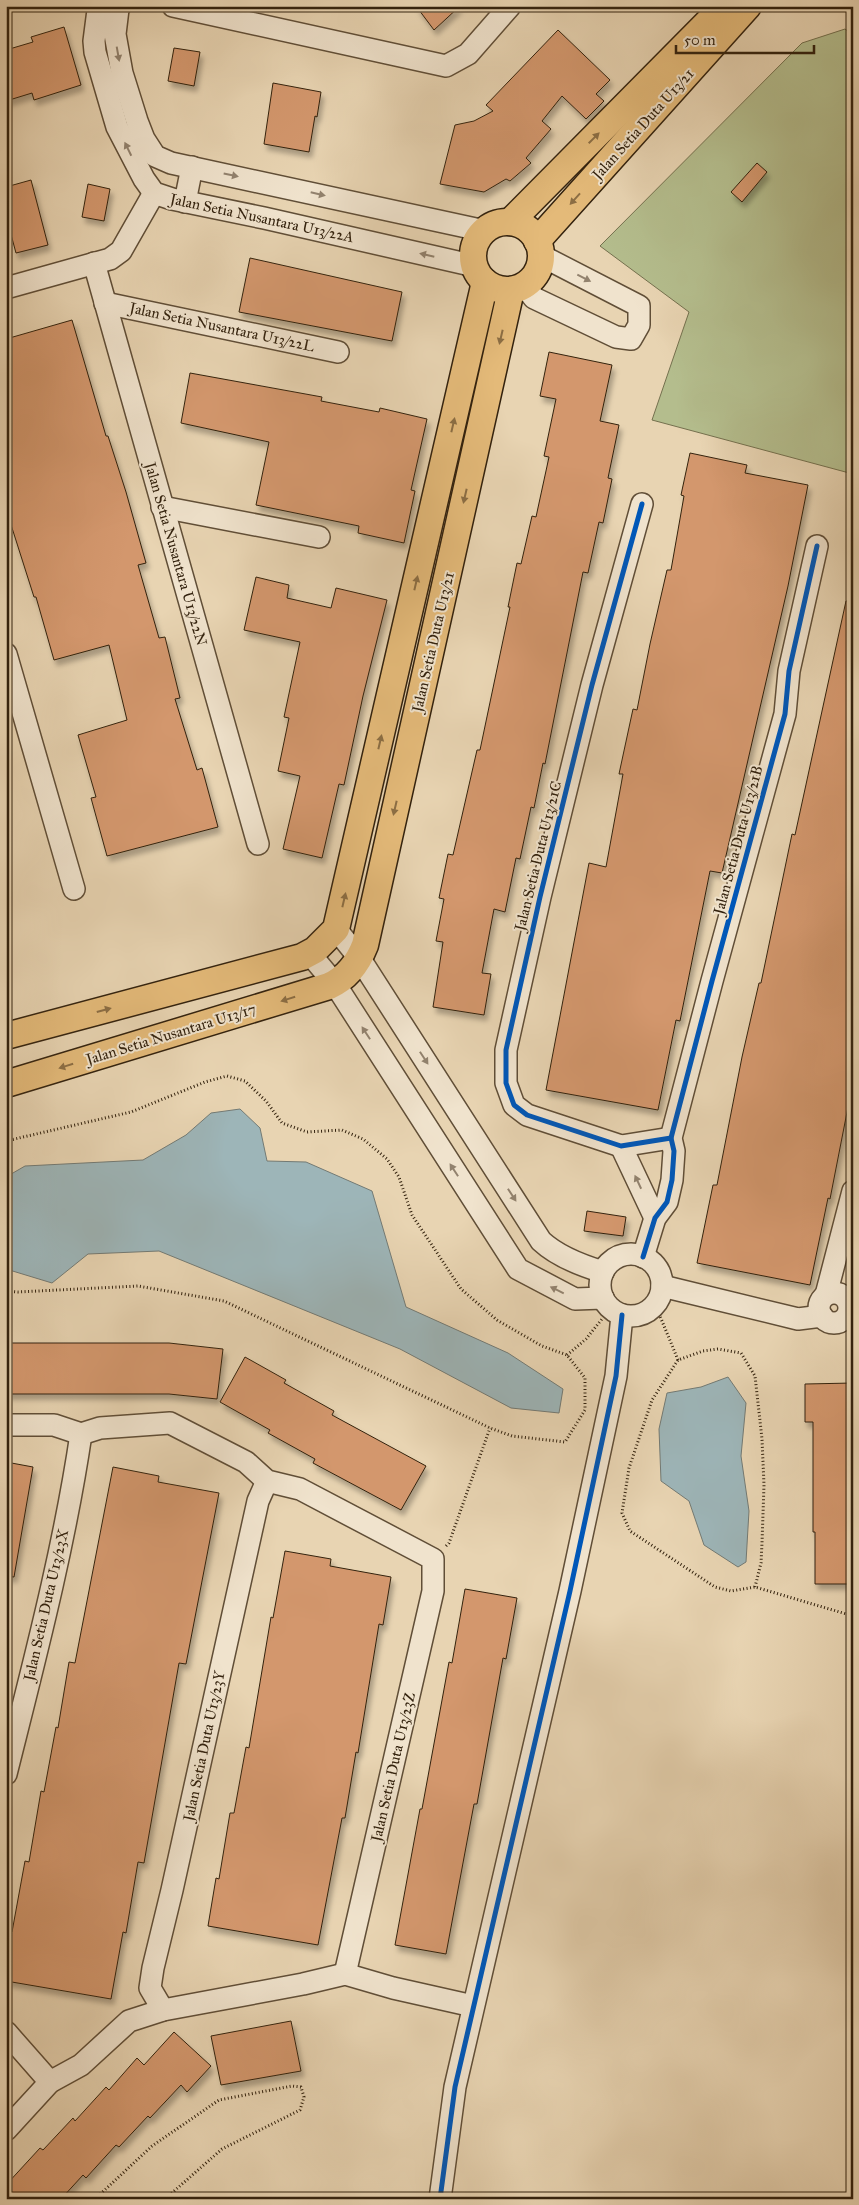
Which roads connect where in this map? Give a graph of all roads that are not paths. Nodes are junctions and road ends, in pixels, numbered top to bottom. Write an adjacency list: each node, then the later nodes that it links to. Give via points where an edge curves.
1 (173, 6): 2 (street, via 446,66 468,54)
2 (510, 6)
3 (724, 6): 10 (main road, Jalan Setia Duta U13/21, one-way to 3)
4 (748, 6): 12 (main road, Jalan Setia Duta U13/21, one-way to 12)
5 (108, 8): 6 (street, one-way to 6, via 122,73 144,139); 8 (street, one-way to 5, via 118,127 95,52 94,41)
6 (155, 156): 7 (street); 8 (street)
7 (192, 167): 9 (street); 11 (street, one-way to 11)
8 (149, 186): 9 (street, Jalan Setia Nusantara U13/22A); 13 (street, via 121,251 110,259)
9 (185, 202): 14 (street, Jalan Setia Nusantara U13/22A, one-way to 9, via 264,218)
10 (510, 222): 11 (main road, via 499,223); 12 (main road, via 531,232)
11 (485, 231): 14 (main road, via 475,246 473,256)
12 (539, 248): 15 (main road, via 536,272); 15 (street, one-way to 15, via 639,306 639,325 631,339 616,337 534,298)
13 (94, 263): 16 (street); 17 (street, Jalan Setia Nusantara U13/22N)
14 (480, 274): 15 (main road, via 502,290); 26 (main road, Jalan Setia Duta U13/21, one-way to 14)
15 (518, 287): 28 (main road, Jalan Setia Duta U13/21, one-way to 28)
16 (6, 288)
17 (105, 303): 18 (street, Jalan Setia Nusantara U13/22L); 20 (street, Jalan Setia Nusantara U13/22N)
18 (338, 352)
19 (642, 504): 33 (street, Jalan Setia Duta U13/21C, via 592,685 506,1050 506,1083 514,1105 527,1115)
20 (162, 507): 21 (street); 24 (street, Jalan Setia Nusantara U13/22N)
21 (320, 537)
22 (817, 546): 32 (street, Jalan Setia Duta U13/21B, via 789,671 786,714)
23 (6, 654): 25 (street)
24 (258, 844)
25 (74, 889)
26 (336, 929): 27 (main road); 28 (street)
27 (310, 954): 29 (street); 30 (main road, one-way to 27)
28 (360, 958): 29 (main road, Jalan Setia Duta U13/21); 38 (street, one-way to 38, via 542,1241 588,1268)
29 (335, 984): 31 (main road, Jalan Setia Nusantara U13/17, one-way to 31); 41 (street, one-way to 29, via 575,1299 518,1270)
30 (6, 1036)
31 (6, 1084)
32 (672, 1138): 33 (street); 35 (street, Jalan Setia Duta U13/21B, via 672,1180 667,1202)
33 (620, 1146): 35 (street, one-way to 33)
34 (853, 1192): 40 (street)
35 (655, 1218): 37 (street, Jalan Setia Duta U13/21B)
36 (853, 1237): 40 (street)
37 (643, 1257): 38 (street, via 634,1254 616,1258); 39 (street, via 657,1269)
38 (603, 1272): 41 (street, via 601,1281)
39 (658, 1295): 41 (street, via 640,1315); 42 (street, via 798,1319)
40 (833, 1295): 42 (street, via 819,1307); 43 (street, via 847,1300)
41 (612, 1307): 49 (street, via 616,1376)
42 (822, 1316): 43 (street, via 835,1323)
43 (850, 1316)
44 (6, 1425): 45 (street, via 54,1426)
45 (81, 1434): 46 (street, via 100,1428 170,1424 246,1462); 47 (street, Jalan Setia Duta U13/23X, via 46,1606)
46 (267, 1481): 48 (street, Jalan Setia Duta U13/23Z, via 300,1489 433,1558 432,1591); 50 (street, Jalan Setia Duta U13/23Y, via 258,1502 153,1968 150,1988)
47 (6, 1774)
48 (345, 1974): 49 (street); 50 (street)
49 (474, 2006): 54 (street, via 455,2087)
50 (163, 2010): 52 (street, via 129,2021 80,2064)
51 (6, 2032): 52 (street)
52 (50, 2082): 53 (street)
53 (6, 2130)
54 (440, 2199)

